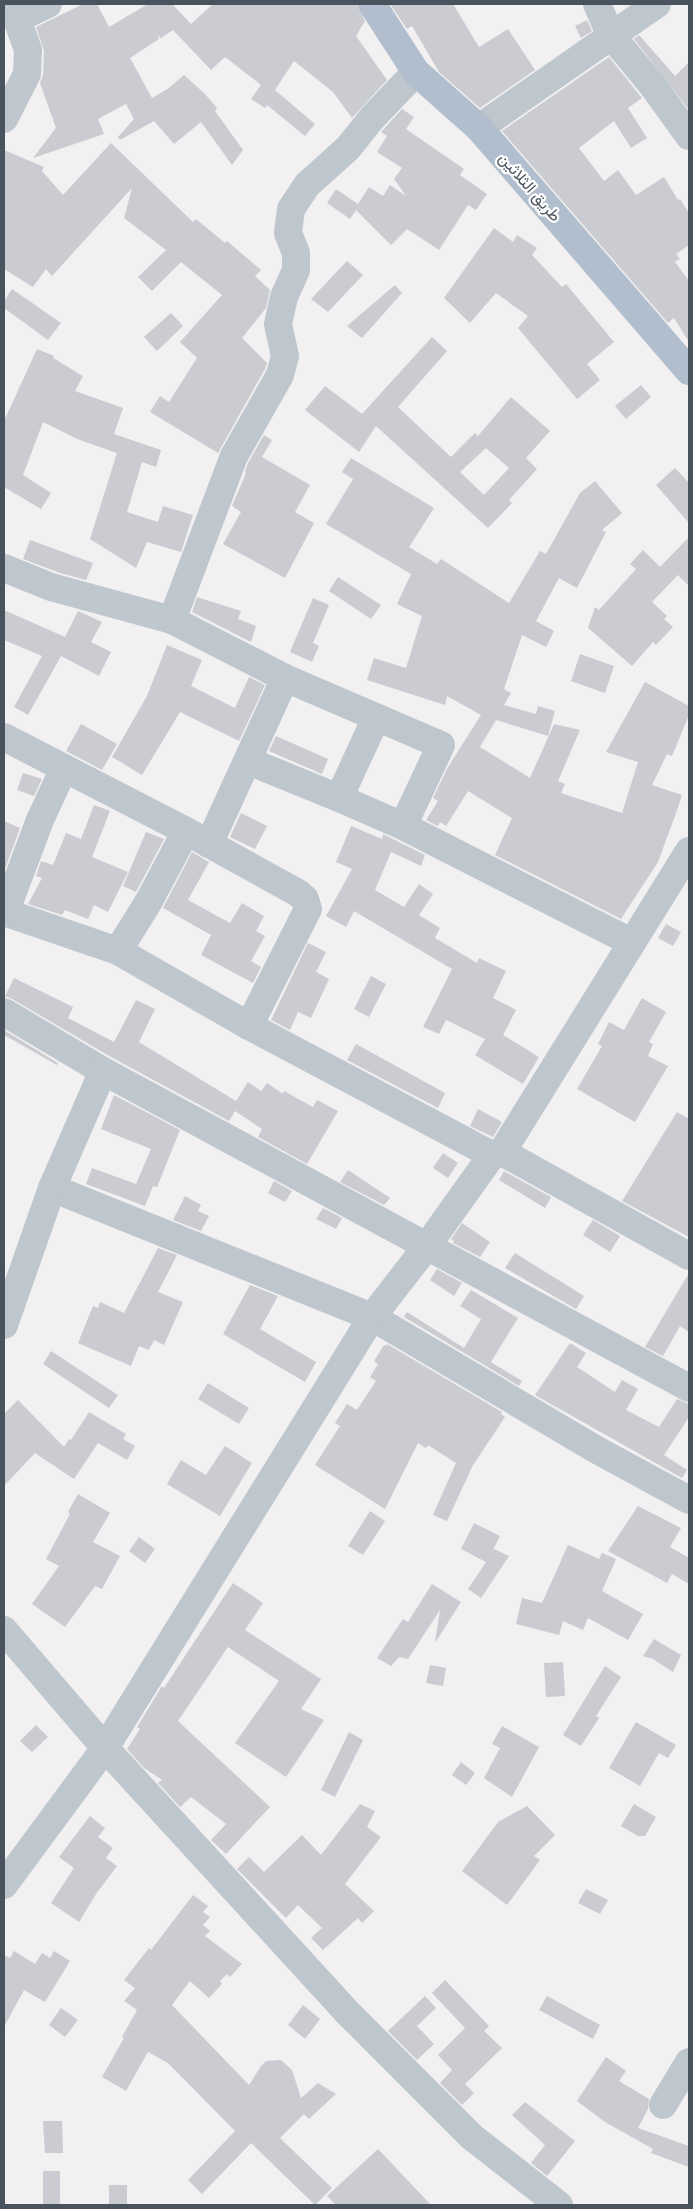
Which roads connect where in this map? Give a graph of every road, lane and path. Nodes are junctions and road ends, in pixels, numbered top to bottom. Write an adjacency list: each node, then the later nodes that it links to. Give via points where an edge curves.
1 (48, 4): 5 (street)
2 (372, 4): 7 (main road, طريق الثلاثين)
3 (597, 4): 6 (street)
4 (656, 4): 6 (street)
5 (14, 11): 8 (street, via 28,50 27,74)
6 (610, 34): 9 (street); 10 (street)
7 (416, 72): 9 (main road, طريق الثلاثين); 13 (street, via 348,148 307,185 291,209 288,233 296,253 296,270 284,297 278,324 285,356 280,375 234,456)
8 (4, 119)
9 (479, 128): 11 (main road, طريق الثلاثين)
10 (689, 136)
11 (689, 371)
12 (4, 568): 13 (street, via 51,587)
13 (172, 620): 14 (street)
14 (285, 678): 15 (street); 17 (street)
15 (376, 718): 19 (street); 20 (street, via 441,745)
16 (4, 737): 18 (street)
17 (248, 760): 19 (street); 22 (street)
18 (64, 768): 21 (street); 24 (street)
19 (339, 798): 20 (street)
20 (403, 826): 25 (street)
21 (186, 831): 22 (street); 26 (street)
22 (209, 844): 28 (street, via 298,893 305,899 308,909)
23 (689, 851): 25 (street)
24 (4, 912): 26 (street)
25 (631, 942): 30 (street)
26 (118, 952): 28 (street)
27 (4, 1012): 29 (street)
28 (249, 1026): 30 (street)
29 (103, 1071): 31 (street); 32 (street)
30 (497, 1153): 32 (street); 33 (street)
31 (52, 1188): 34 (street); 35 (street)
32 (427, 1246): 34 (street); 36 (street)
33 (689, 1256)
34 (372, 1317): 37 (street, via 597,1450); 39 (street)
35 (4, 1326)
36 (689, 1388)
37 (689, 1500)
38 (4, 1630): 39 (street)
39 (105, 1748): 40 (street); 43 (street, via 347,2012 472,2137)
40 (4, 1885)
41 (689, 2062): 42 (street)
42 (663, 2106)
43 (559, 2205)

